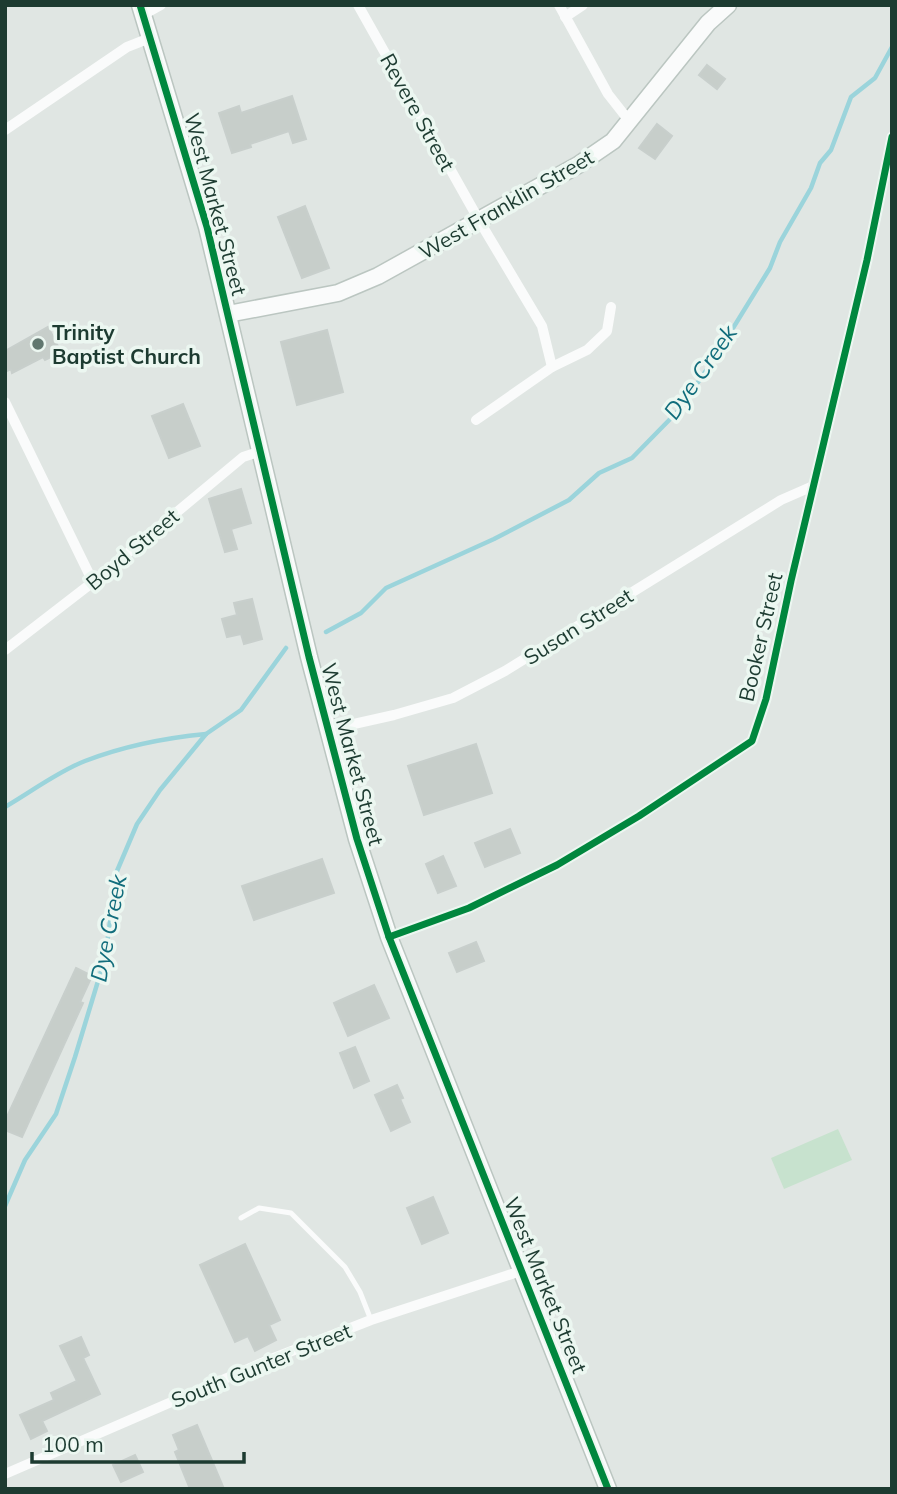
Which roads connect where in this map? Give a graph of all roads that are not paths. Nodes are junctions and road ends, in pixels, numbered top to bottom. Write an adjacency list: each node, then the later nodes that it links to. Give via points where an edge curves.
1 (161, 5): 6 (street)
2 (358, 5): 12 (street, Revere Street)
3 (559, 5): 7 (street)
4 (583, 5): 7 (street)
5 (728, 5): 9 (street, West Franklin Street, via 708,23)
6 (141, 10): 8 (street, West Market Street)
7 (565, 17): 9 (street, via 608,94)
8 (150, 38): 10 (street, via 127,47); 14 (street, West Market Street)
9 (630, 122): 12 (street, West Franklin Street, via 613,141 578,165)
10 (5, 130)
11 (892, 137): 19 (street, Booker Street)
12 (479, 220): 14 (street, West Franklin Street, via 338,293); 15 (street, Revere Street, via 542,326)
13 (611, 307): 15 (street, via 607,331 587,350)
14 (228, 314): 18 (street, West Market Street)
15 (552, 367): 17 (street)
16 (5, 402): 20 (street)
17 (476, 420)
18 (261, 452): 20 (street, Boyd Street, via 243,457); 22 (street, West Market Street)
19 (813, 486): 22 (street, Susan Street, via 781,500 506,671 453,698); 23 (street, Booker Street, via 766,699 752,741 557,865 469,908)
20 (93, 582): 21 (street, Boyd Street)
21 (5, 650)
22 (327, 730): 23 (street, West Market Street)
23 (389, 937): 25 (street, West Market Street)
24 (241, 1218): 26 (lane, via 260,1208 290,1213 345,1267)
25 (522, 1271): 26 (street, South Gunter Street); 28 (street, West Market Street)
26 (371, 1320): 27 (street, South Gunter Street)
27 (5, 1474)
28 (608, 1489)

